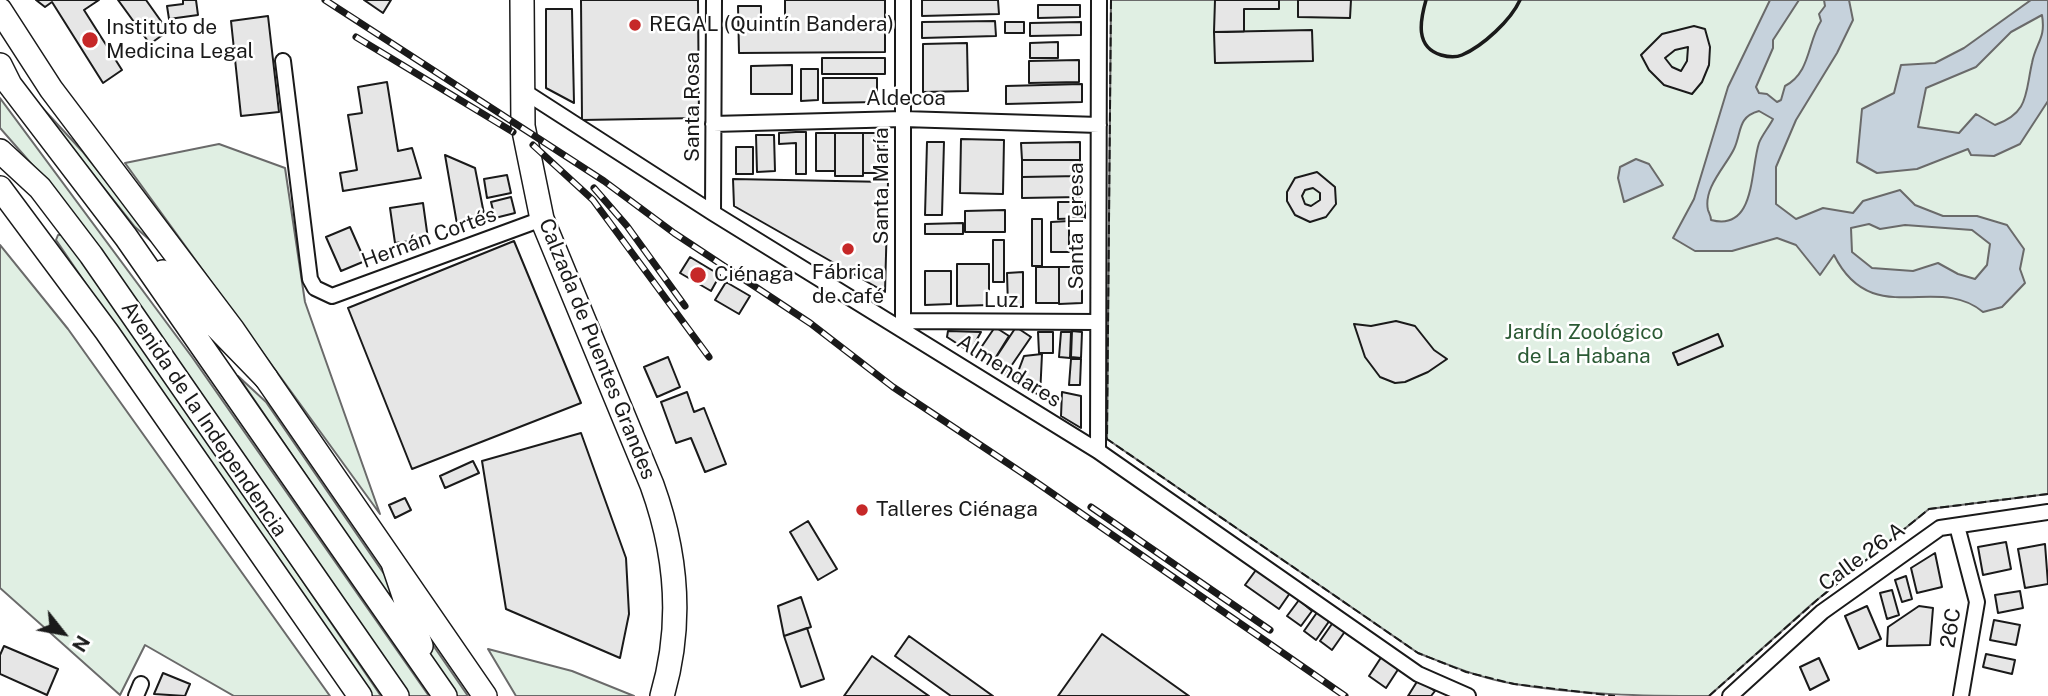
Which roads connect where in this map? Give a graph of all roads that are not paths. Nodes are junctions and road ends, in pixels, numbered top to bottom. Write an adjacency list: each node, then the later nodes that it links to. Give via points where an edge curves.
1 (522, 0): 8 (main road, Calzada de Puentes Grandes)
2 (714, 0): 10 (street, Santa Rosa)
3 (903, 0): 9 (street, Santa María)
4 (1100, 0): 11 (street, Santa Teresa)
5 (0, 10): 19 (main road, via 51,89)
6 (283, 61): 15 (street, Hernán Cortés, via 310,279 315,288 331,296)
7 (0, 65): 16 (main road, via 10,85)
8 (522, 90): 14 (street, Almendares); 15 (main road, Calzada de Puentes Grandes, via 523,126)
9 (903, 119): 10 (street, Aldecoa); 11 (street, Aldecoa); 18 (street, Santa María)
10 (713, 124): 14 (street, Santa Rosa)
11 (1099, 125): 17 (street, Santa Teresa)
12 (0, 150): 26 (main road, Avenida de la Independencia, via 40,188 91,255)
13 (0, 188): 25 (main road, via 107,332)
14 (713, 213): 18 (street, Almendares)
15 (542, 219): 29 (main road, Calzada de Puentes Grandes, via 665,521 676,613)
16 (126, 237): 19 (main road); 24 (main road)
17 (1098, 322): 18 (street, Luz); 20 (street, Santa Teresa)
18 (903, 325): 20 (street, Almendares)
19 (266, 378): 23 (main road)
20 (1098, 452): 30 (street, Almendares, via 1418,674)
21 (2048, 512): 22 (street, Calle 26 A)
22 (1957, 526): 31 (street, Calle 26 A, via 1940,528 1822,612); 32 (street, 26C, via 1977,602)
23 (394, 566): 24 (main road); 28 (main road)
24 (431, 676): 27 (main road)
25 (360, 696)
26 (397, 696)
27 (445, 696)
28 (485, 696)
29 (662, 696)
30 (1468, 696)
31 (1730, 696)
32 (1961, 696)

